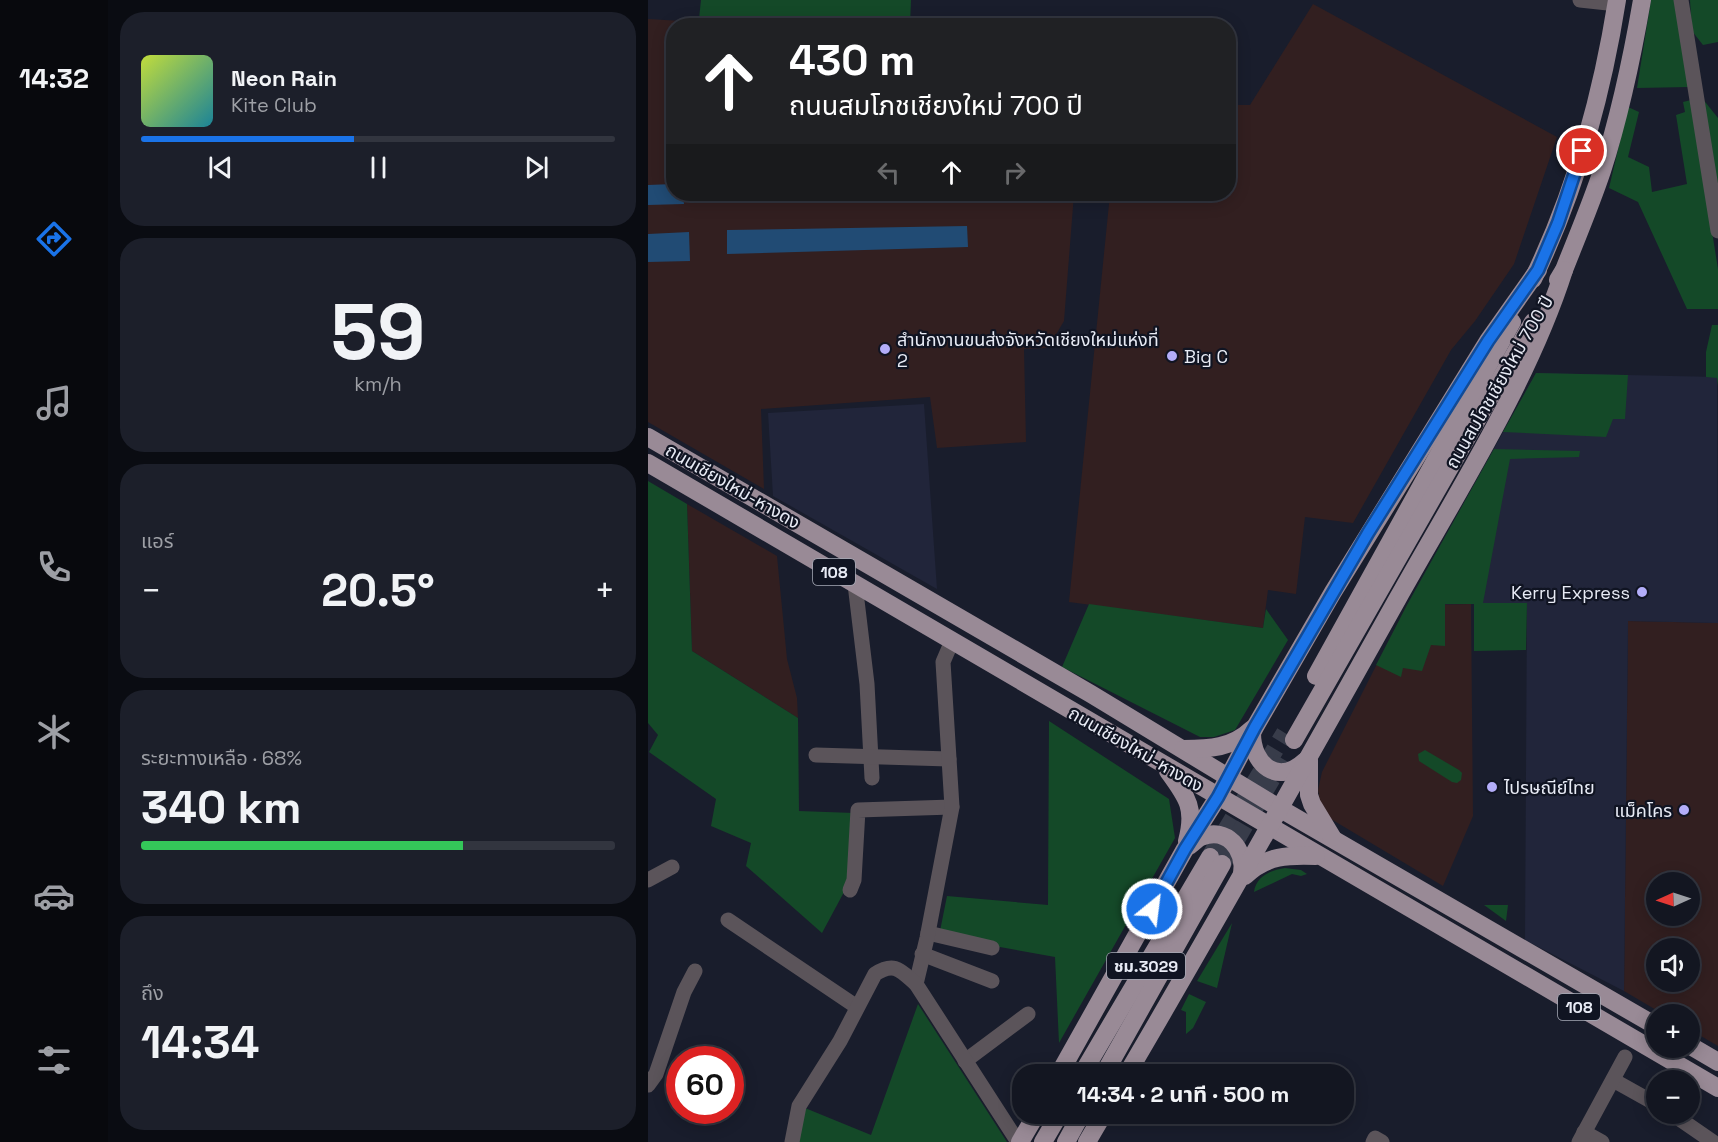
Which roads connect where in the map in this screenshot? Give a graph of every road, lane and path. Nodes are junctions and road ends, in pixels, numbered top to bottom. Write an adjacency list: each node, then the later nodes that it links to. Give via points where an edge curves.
1 (1580, 0): 4 (street)
2 (1642, 0): 7 (main road, ถนนสมโภชเชียงใหม่ 700 ปี, via 1632,62 1613,135)
3 (1681, 0): 5 (street)
4 (1617, 2): 6 (main road, ถนนสมโภชเชียงใหม่ 700 ปี, via 1582,151)
5 (1718, 231)
6 (1538, 270): 7 (main road, ถนนสมโภชเชียงใหม่ 700 ปี, via 1496,355 1289,736); 12 (main road, via 1488,341 1393,493)
7 (1564, 270): 16 (main road, via 1549,315 1487,439)
8 (648, 437): 13 (main road, ถนนเชียงใหม่-หางดง / 108)
9 (648, 463): 10 (main road, ถนนเชียงใหม่-หางดง / 108)
10 (855, 584): 11 (main road, ถนนเชียงใหม่-หางดง / 108); 15 (street)
11 (952, 641): 17 (street, via 943,662); 18 (main road, ถนนเชียงใหม่-หางดง / 108)
12 (1253, 730): 13 (main road, via 1223,746); 16 (main road, via 1252,747 1257,758 1274,771 1290,771); 19 (main road)
13 (1181, 749): 19 (main road, ถนนเชียงใหม่-หางดง / 108)
14 (816, 755): 15 (street)
15 (871, 756): 17 (street); 20 (street)
16 (1309, 758): 23 (main road); 25 (main road, via 1309,795)
17 (949, 759): 22 (street)
18 (1163, 764): 21 (main road, ถนนเชียงใหม่-หางดง / 108); 26 (main road, via 1190,807)
19 (1229, 777): 21 (main road); 23 (main road, ถนนเชียงใหม่-หางดง / 108)
20 (872, 778)
21 (1218, 797): 24 (main road, ถนนเชียงใหม่-หางดง / 108); 26 (main road)
22 (952, 807): 31 (street, via 858,810); 33 (street)
23 (1279, 808): 24 (main road); 25 (main road, ถนนเชียงใหม่-หางดง / 108)
24 (1269, 826): 27 (main road, ถนนเชียงใหม่-หางดง / 108); 29 (main road)
25 (1333, 838): 41 (main road, ถนนเชียงใหม่-หางดง / 108)
26 (1185, 849): 29 (main road, via 1200,838 1223,836 1243,856); 46 (main road)
27 (1321, 857): 29 (main road, via 1273,858); 42 (main road, ถนนเชียงใหม่-หางดง / 108)
28 (672, 867): 30 (street)
29 (1239, 879): 49 (main road)
30 (648, 880)
31 (850, 890)
32 (728, 920): 39 (street)
33 (928, 933): 34 (street); 35 (street)
34 (992, 948)
35 (922, 954): 37 (street); 38 (street)
36 (695, 971): 51 (street, via 656,1074)
37 (992, 981)
38 (916, 984): 39 (street, via 900,970 884,968 875,974); 44 (street)
39 (857, 1007): 60 (street, via 800,1106)
40 (1028, 1014): 44 (street)
41 (1646, 1020)
42 (1629, 1050): 50 (street); 52 (main road, ถนนเชียงใหม่-หางดง / 108)
43 (1700, 1051): 45 (main road)
44 (965, 1061): 61 (street)
45 (1718, 1062)
46 (1065, 1064)
47 (1088, 1064): 48 (main road, ชม.3029, via 1216,861)
48 (1109, 1064)
49 (1133, 1064)
50 (1613, 1080): 53 (street); 59 (street)
51 (648, 1085)
52 (1718, 1088)
53 (1646, 1098)
54 (1030, 1124): 61 (main road)
55 (1054, 1124): 62 (main road)
56 (1076, 1124): 63 (main road)
57 (1098, 1124): 64 (main road)
58 (1687, 1124): 68 (street)
59 (1581, 1137): 67 (street)
60 (792, 1142)
61 (1019, 1142)
62 (1043, 1142)
63 (1066, 1142)
64 (1088, 1142)
65 (1373, 1142): 66 (street, via 1375,1138)
66 (1382, 1142)
67 (1602, 1142)
68 (1713, 1142)

